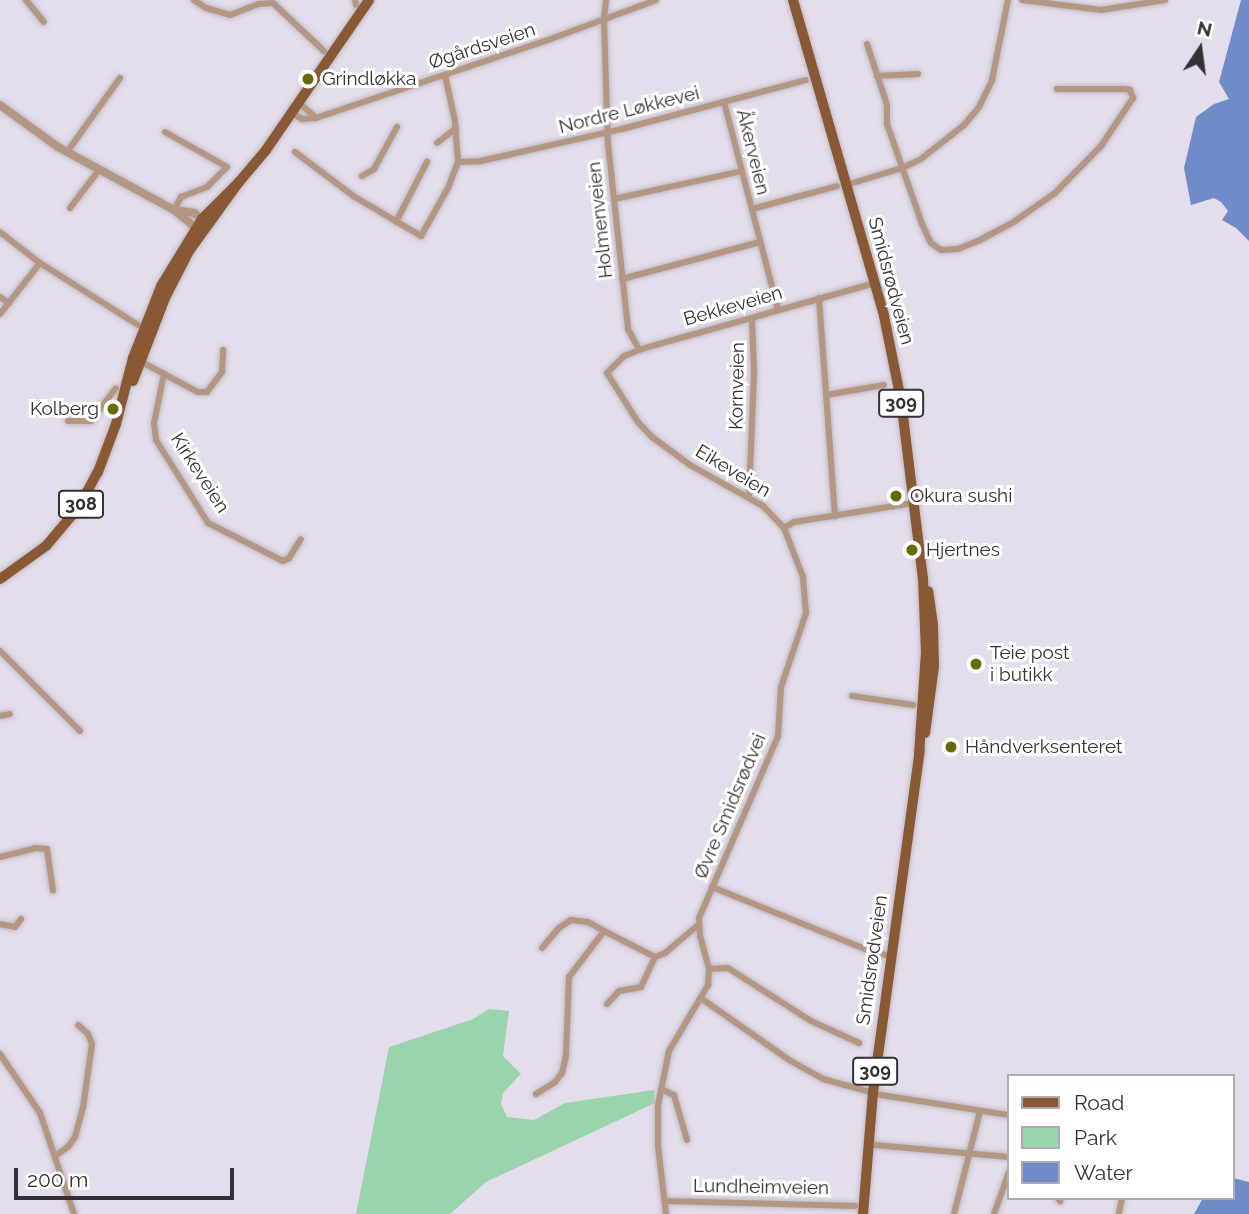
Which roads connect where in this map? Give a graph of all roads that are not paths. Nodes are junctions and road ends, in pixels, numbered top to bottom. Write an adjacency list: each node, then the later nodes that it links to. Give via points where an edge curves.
1 (26, 0): 11 (street)
2 (194, 0): 13 (street, via 230,15 273,3)
3 (369, 0): 21 (main road, 308)
4 (606, 0): 10 (street, Holmenveien)
5 (656, 0): 10 (street, Øgårdsveien)
6 (793, 0): 38 (main road, Smidsrødveien / 309)
7 (1008, 0): 34 (street, Åkerveien, via 997,63 979,107 946,142)
8 (1022, 0): 9 (street, via 1101,10)
9 (1165, 0)
10 (604, 20): 15 (street, Øgårdsveien); 27 (street, Holmenveien)
11 (44, 22)
12 (867, 44): 16 (street)
13 (324, 51)
14 (918, 74): 16 (street)
15 (444, 75): 24 (street, Øgårdsveien); 26 (street)
16 (877, 76): 34 (street)
17 (120, 78): 30 (street)
18 (806, 80): 20 (street, Nordre Løkkevei)
19 (1057, 89): 34 (street, via 1124,89 1130,90 1133,98 1083,167 1039,206 998,231 950,250 935,246 926,235)
20 (724, 102): 27 (street, Nordre Løkkevei); 36 (street, Åkerveien)
21 (299, 103): 23 (main road, 308); 24 (street)
22 (2, 110): 30 (street)
23 (292, 113): 24 (street, via 302,119); 44 (main road, 308)
24 (316, 118)
25 (397, 127): 37 (street, via 374,169)
26 (456, 128): 29 (street); 33 (street)
27 (607, 131): 33 (street, Nordre Løkkevei, via 481,162); 39 (street, Holmenveien)
28 (164, 132): 42 (street, via 227,167 207,187 181,197)
29 (437, 143)
30 (67, 152): 35 (street)
31 (295, 152): 43 (street)
32 (427, 162): 43 (street)
33 (458, 162): 43 (street, via 421,236)
34 (902, 168): 38 (street, Åkerveien)
35 (99, 170): 40 (street); 42 (street)
36 (742, 171): 39 (street); 41 (street, Åkerveien)
37 (362, 176)
38 (841, 186): 41 (street, Åkerveien); 49 (main road, Smidsrødveien / 309)
39 (614, 199): 48 (street, Holmenveien)
40 (70, 208)
41 (752, 209): 46 (street, Åkerveien)
42 (174, 210): 44 (street, via 187,211)
43 (396, 222)
44 (201, 225): 59 (main road, 308)
45 (0, 232): 47 (street)
46 (760, 243): 48 (street); 53 (street, Åkerveien)
47 (40, 263): 52 (street); 56 (street)
48 (622, 279): 58 (street, Holmenveien, via 628,328)
49 (875, 283): 51 (street, Bekkeveien); 67 (main road, Smidsrødveien / 309, via 894,357)
50 (0, 297): 52 (street)
51 (819, 298): 53 (street, Bekkeveien); 64 (street)
52 (9, 303): 54 (street)
53 (778, 310): 55 (street, Bekkeveien)
54 (0, 314)
55 (752, 318): 58 (street, Bekkeveien); 66 (street, Kornveien)
56 (138, 325)
57 (223, 350): 61 (street, via 222,372 207,392)
58 (639, 350): 60 (street, Bekkeveien, via 624,356)
59 (137, 360): 61 (street); 71 (main road, 308, via 98,472 79,507 46,547)
60 (607, 373): 66 (street, Eikeveien, via 652,437)
61 (164, 374): 70 (street, Kirkeveien, via 154,423 156,440 208,523 283,561)
62 (884, 385): 64 (street)
63 (116, 388): 65 (street, via 90,421)
64 (825, 396): 68 (street)
65 (68, 421)
66 (750, 497): 69 (street, Eikeveien)
67 (914, 503): 68 (street); 86 (main road, Smidsrødveien / 309, via 933,625 934,666)
68 (835, 516): 69 (street, via 794,522)
69 (784, 528): 79 (street, Øvre Smidsrødvei, via 803,577 806,612 781,687 778,736)
70 (301, 539)
71 (0, 579)
72 (0, 651): 77 (street)
73 (852, 696): 74 (street)
74 (913, 705)
75 (9, 714): 76 (street)
76 (0, 716)
77 (80, 731)
78 (0, 857): 80 (street, via 47,849)
79 (712, 887): 83 (street, Øvre Smidsrødvei); 86 (street)
80 (53, 891)
81 (21, 919): 82 (street, via 15,927)
82 (0, 923)
83 (698, 925): 87 (street); 88 (street)
84 (604, 931): 85 (street, via 571,920); 87 (street); 96 (street, via 569,977 562,1073)
85 (542, 948)
86 (891, 956): 95 (main road, Smidsrødveien / 309)
87 (655, 957): 90 (street, via 641,987 619,991)
88 (709, 969): 89 (street); 92 (street, via 728,968 811,1021)
89 (702, 999): 94 (street, via 670,1051); 95 (street, via 804,1069)
90 (607, 1003)
91 (78, 1025): 102 (street, via 92,1044 83,1108 75,1138)
92 (859, 1043)
93 (0, 1054): 102 (street, via 40,1113)
94 (661, 1089): 99 (street, via 674,1095); 105 (street, via 657,1134)
95 (873, 1092): 97 (street); 109 (main road, Smidsrødveien / 309)
96 (536, 1094)
97 (980, 1111): 98 (street); 101 (street)
98 (1007, 1115)
99 (687, 1140)
100 (874, 1145): 101 (street)
101 (971, 1153): 103 (street); 110 (street)
102 (55, 1156): 107 (street)
103 (1007, 1157)
104 (1007, 1178): 111 (street)
105 (666, 1201): 106 (street, Lundheimveien); 108 (street)
106 (855, 1206)
107 (74, 1214)
108 (666, 1214)
109 (863, 1214)
110 (954, 1214)
111 (995, 1214)

